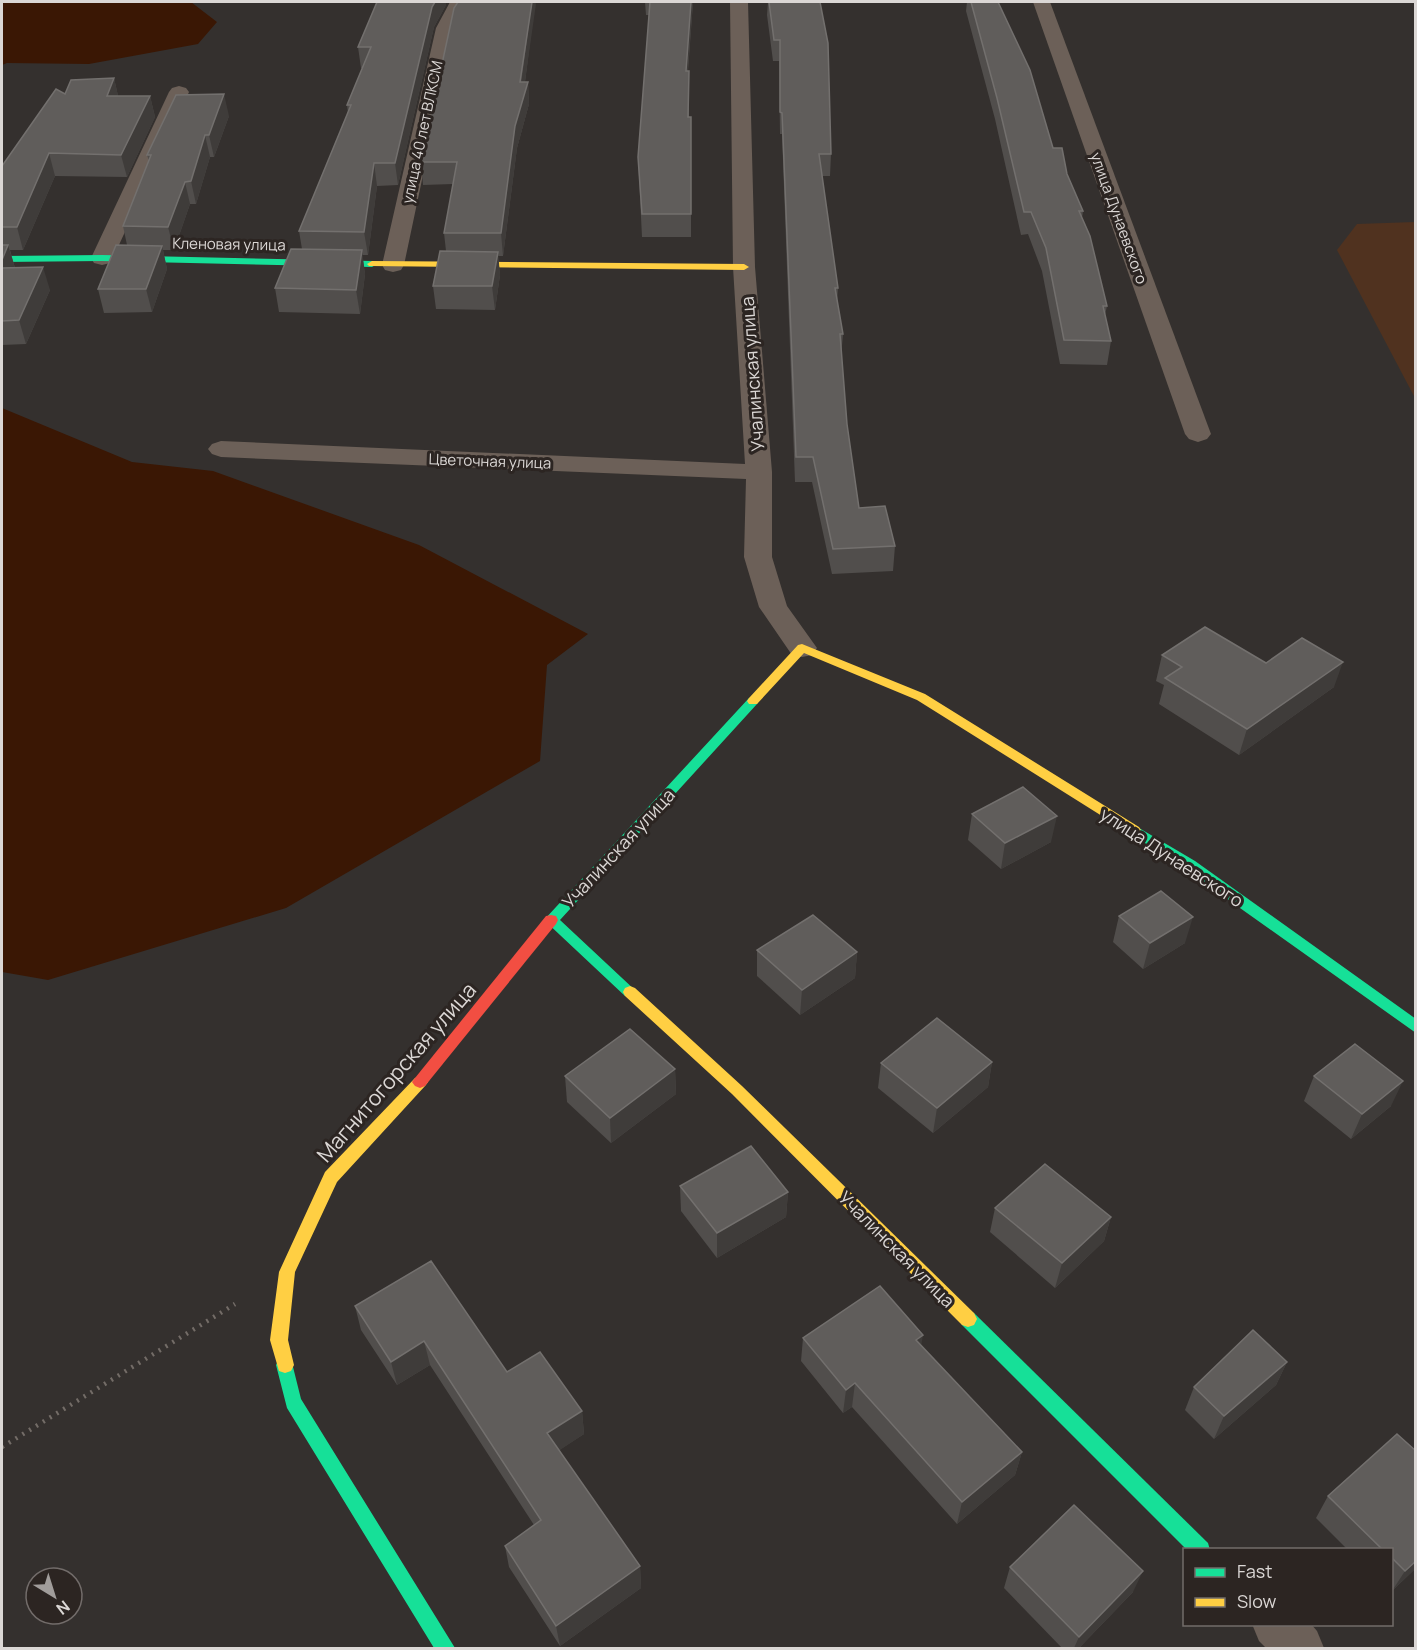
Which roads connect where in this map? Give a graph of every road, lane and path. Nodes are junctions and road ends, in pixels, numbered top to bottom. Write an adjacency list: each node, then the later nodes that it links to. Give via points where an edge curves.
1 (458, 2): 7 (street, улица 40 лет ВЛКСМ, via 445,28)
2 (739, 2): 8 (street, Учалинская улица)
3 (1041, 2): 9 (street, улица Дунаевского)
4 (178, 92): 6 (street)
5 (2, 258): 6 (street, Кленовая улица)
6 (102, 258): 7 (street, Кленовая улица)
7 (393, 265): 8 (street, Кленовая улица)
8 (744, 267): 11 (street, Учалинская улица)
9 (1198, 434)
10 (221, 449): 11 (street, Цветочная улица)
11 (759, 472): 12 (street, Учалинская улица, via 758,557 773,607)
12 (802, 648): 13 (street, Учалинская улица); 14 (street, улица Дунаевского, via 921,697 1190,865)
13 (551, 920): 15 (street, Магнитогорская улица, via 410,1094 331,1177); 17 (street, Учалинская улица, via 737,1090)
14 (1416, 1027)
15 (287, 1272): 16 (path); 19 (street, Магнитогорская улица, via 279,1340 293,1402)
16 (2, 1447)
17 (1199, 1548)
18 (1278, 1626): 20 (street)
19 (445, 1648)
20 (1300, 1648)

